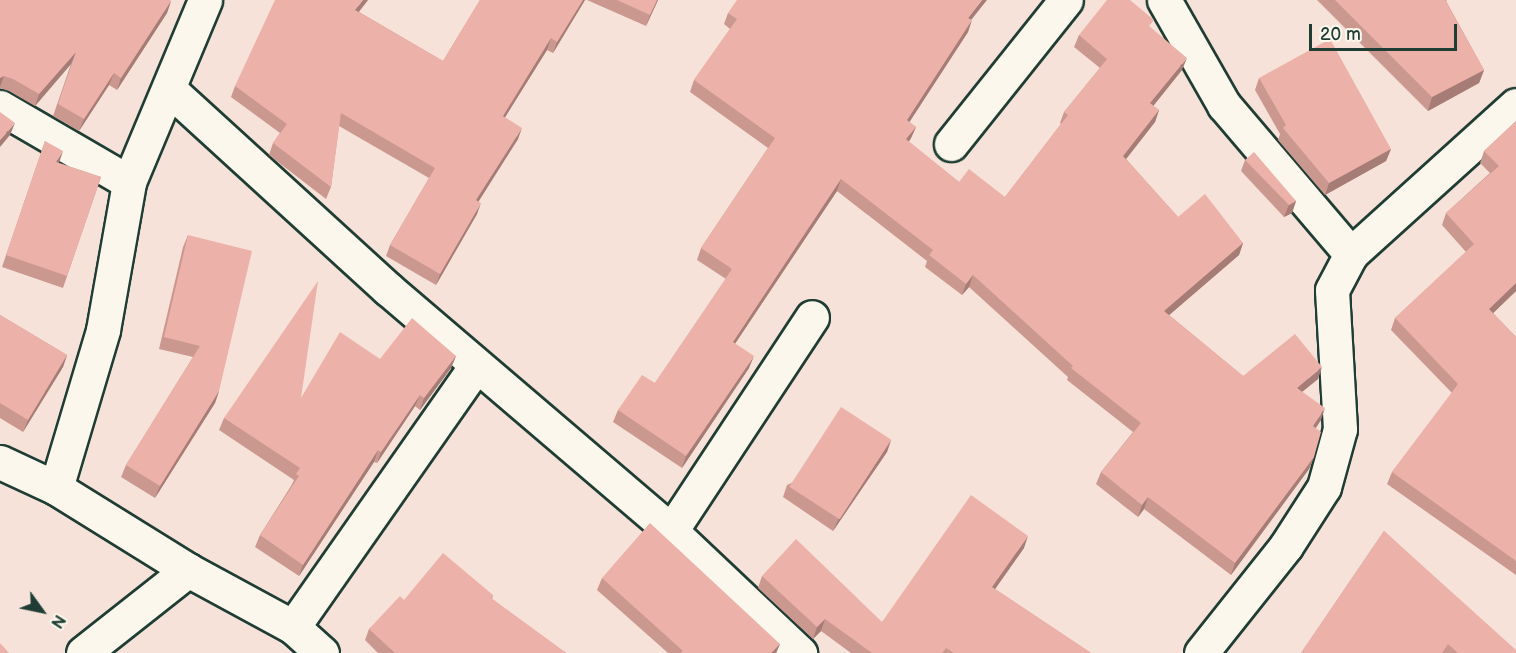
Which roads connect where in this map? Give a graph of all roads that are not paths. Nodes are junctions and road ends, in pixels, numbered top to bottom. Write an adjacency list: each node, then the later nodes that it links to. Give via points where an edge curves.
1 (206, 0): 4 (street)
2 (1066, 0): 7 (street)
3 (1164, 0): 9 (street, via 1224,105)
4 (170, 90): 8 (street); 11 (street)
5 (1516, 105): 9 (street)
6 (0, 107): 8 (street)
7 (951, 144)
8 (129, 182): 13 (street, via 103,330)
9 (1352, 254): 20 (street, via 1332,290 1340,429 1324,487 1286,546)
10 (812, 317): 14 (street)
11 (476, 366): 14 (street); 16 (street)
12 (0, 462): 13 (street)
13 (56, 488): 15 (street)
14 (671, 531): 19 (street)
15 (188, 570): 16 (street); 17 (street)
16 (293, 627): 18 (street)
17 (82, 653)
18 (322, 653)
19 (800, 653)
20 (1202, 653)

